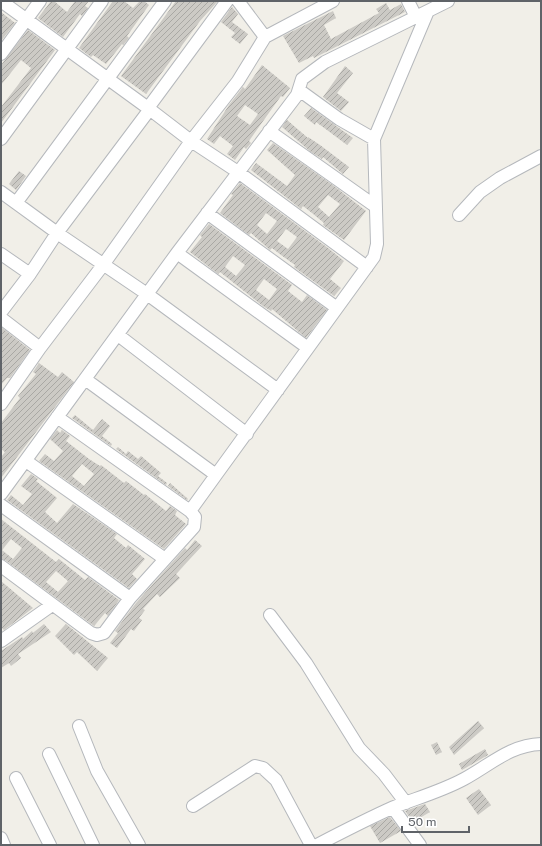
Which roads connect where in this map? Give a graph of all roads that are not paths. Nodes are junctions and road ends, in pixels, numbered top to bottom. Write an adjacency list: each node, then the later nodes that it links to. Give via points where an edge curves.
1 (1, 1): 12 (street)
2 (40, 1): 12 (street)
3 (102, 1): 14 (street)
4 (165, 1): 16 (street)
5 (227, 1): 18 (street)
6 (238, 1): 13 (street)
7 (333, 1): 13 (street)
8 (408, 1): 11 (street)
9 (448, 1): 10 (street)
10 (428, 11): 11 (street); 21 (street)
11 (416, 17): 17 (street, via 325,62 302,79)
12 (27, 19): 14 (street); 15 (street)
13 (265, 37): 22 (street, via 238,81)
14 (67, 48): 16 (street); 20 (street)
15 (1, 54)
16 (109, 79): 18 (street); 26 (street)
17 (299, 90): 19 (street); 21 (street, via 339,119)
18 (149, 109): 22 (street); 30 (street)
19 (270, 131): 24 (street); 27 (street)
20 (1, 139)
21 (374, 139): 27 (street)
22 (190, 141): 24 (street); 33 (street)
23 (541, 156): 29 (street, via 480,192)
24 (238, 172): 28 (street); 34 (street)
25 (1, 192): 26 (street)
26 (16, 203): 30 (street)
27 (375, 206): 34 (street, via 376,251)
28 (207, 213): 31 (street); 37 (street)
29 (459, 215)
30 (57, 233): 33 (street); 35 (street)
31 (177, 253): 36 (street); 42 (street)
32 (1, 254): 35 (street)
33 (103, 265): 36 (street); 41 (street)
34 (367, 267): 37 (street)
35 (30, 274): 38 (street)
36 (147, 294): 40 (street); 44 (street)
37 (337, 308): 42 (street)
38 (1, 312)
39 (1, 318): 41 (street)
40 (118, 335): 43 (street); 47 (street)
41 (40, 348): 45 (street)
42 (308, 348): 44 (street)
43 (86, 379): 46 (street); 49 (street)
44 (278, 390): 47 (street)
45 (1, 404)
46 (57, 417): 48 (street); 52 (street)
47 (247, 434): 49 (street)
48 (26, 461): 50 (street); 53 (street)
49 (216, 475): 52 (street)
50 (1, 494)
51 (1, 505): 55 (street)
52 (190, 511): 53 (street, via 196,517 194,527)
53 (165, 559): 55 (street)
54 (1, 566): 56 (street)
55 (130, 598): 56 (street, via 104,632 97,635)
56 (52, 605): 58 (street)
57 (270, 615): 63 (street, via 306,663 359,748 384,774)
58 (3, 636)
59 (79, 726): 70 (street, via 97,771)
60 (541, 744): 63 (street, via 517,748 464,778)
61 (48, 754): 69 (street)
62 (16, 778): 68 (street)
63 (406, 803): 65 (street)
64 (194, 806): 71 (street, via 245,771 255,766 263,768 276,780)
65 (393, 808): 72 (street); 73 (street)
66 (1, 838): 67 (street)
67 (4, 845)
68 (50, 845)
69 (93, 845)
70 (139, 845)
71 (311, 845)
72 (317, 845)
73 (420, 845)

